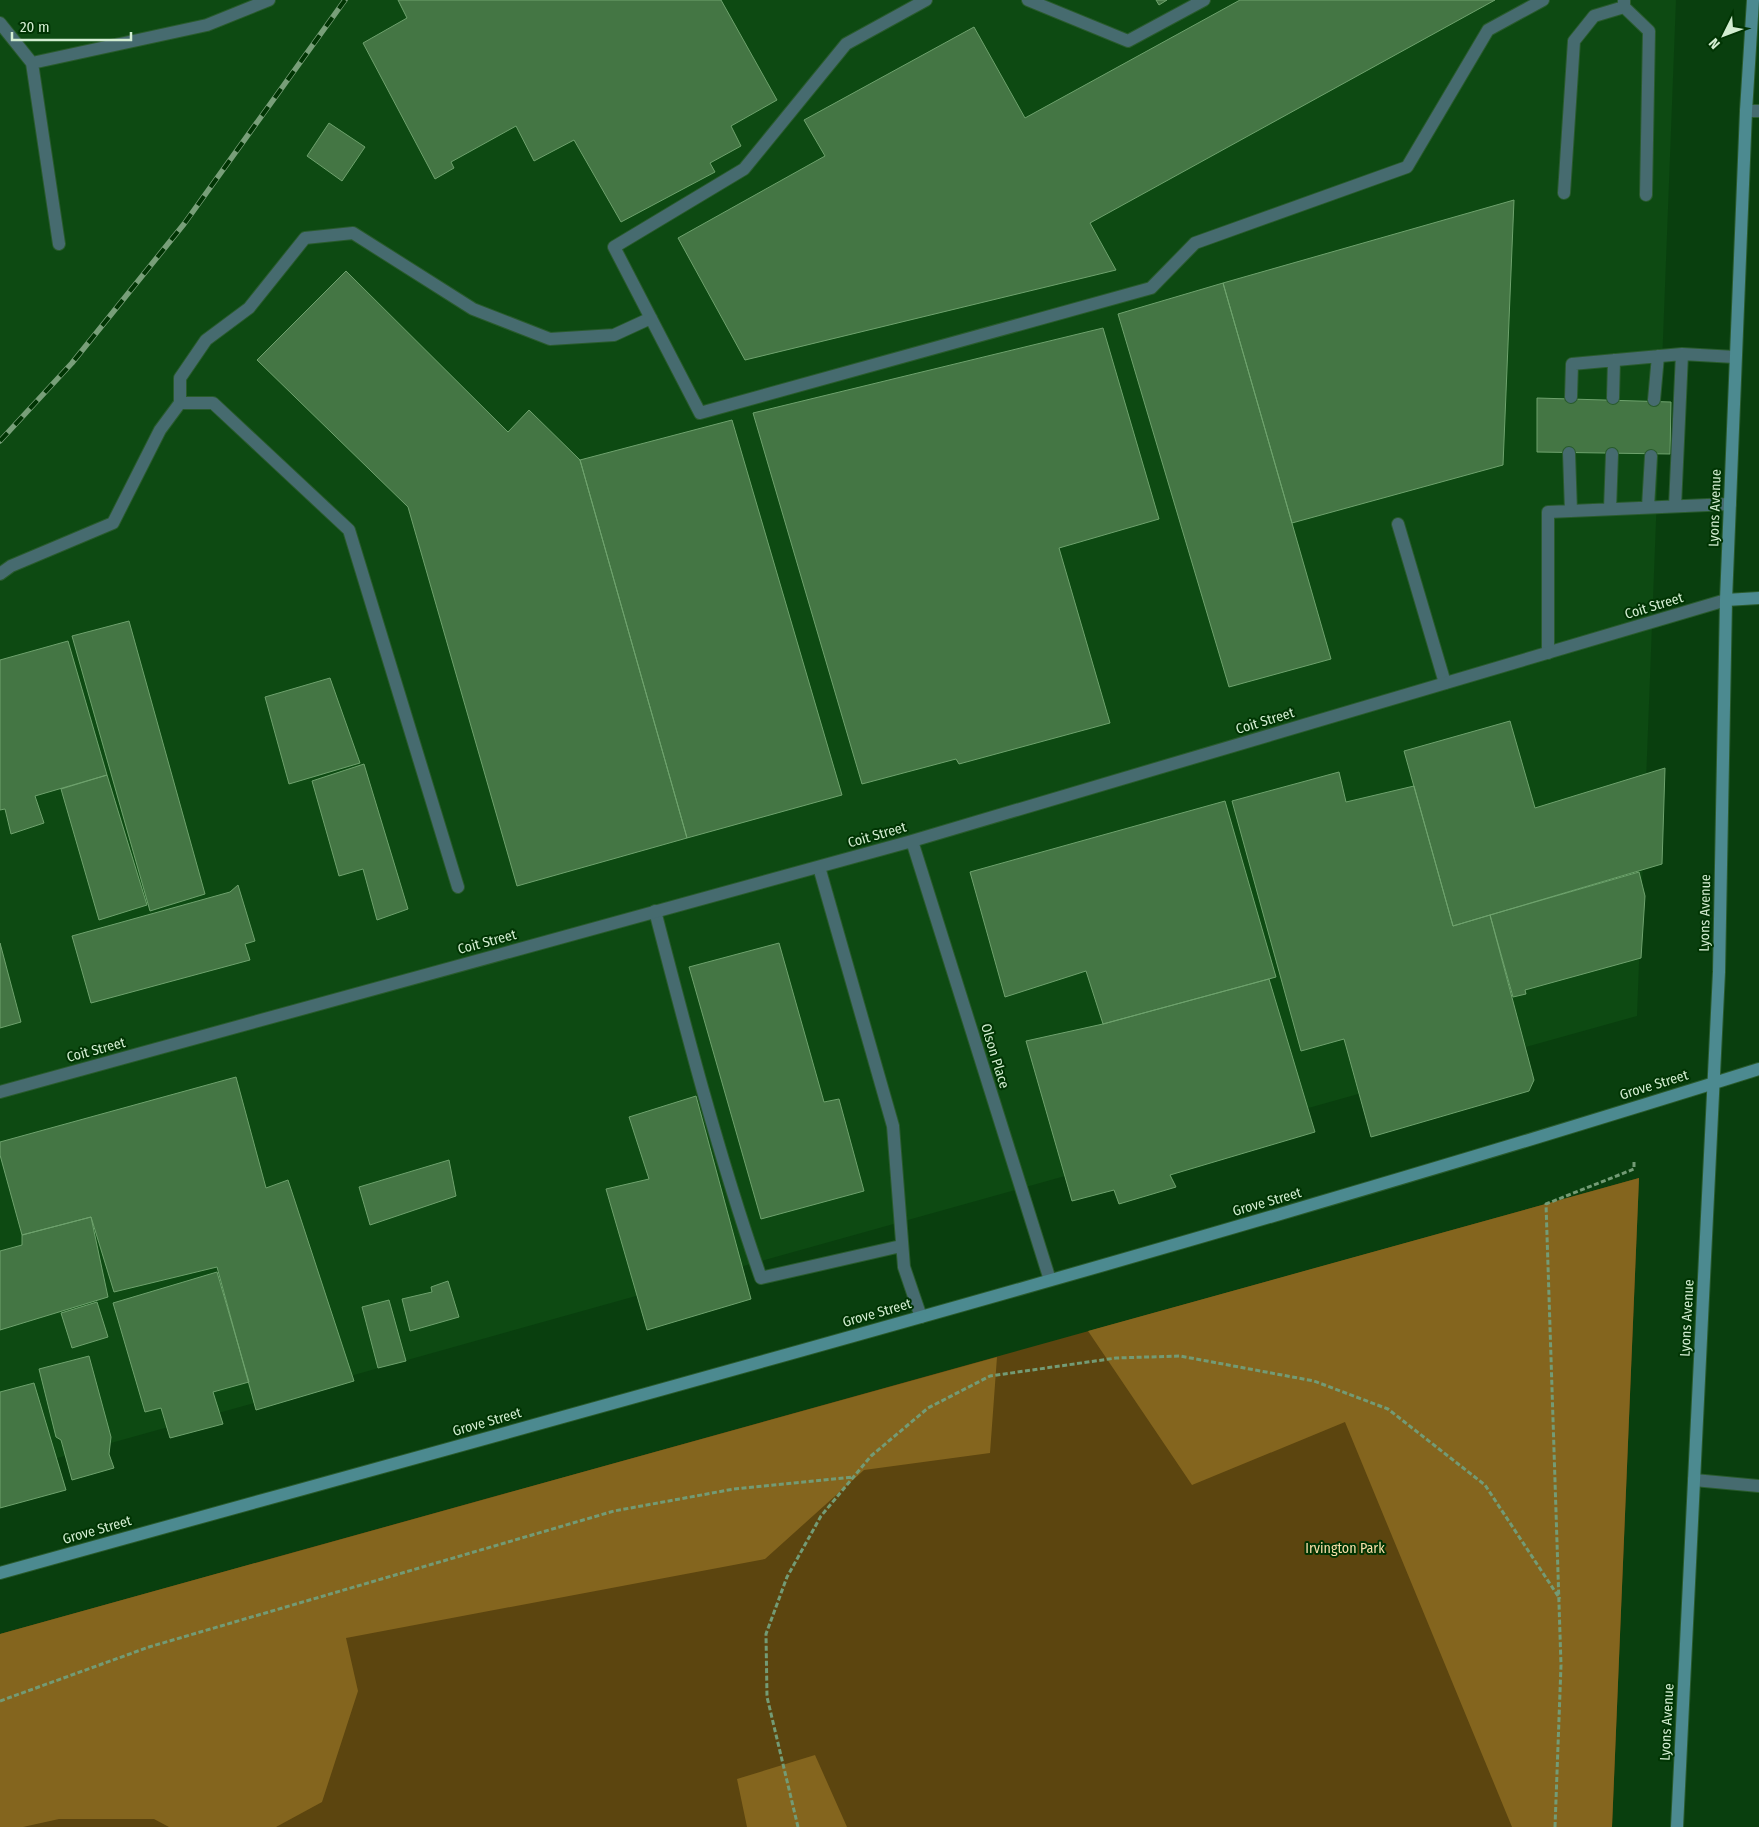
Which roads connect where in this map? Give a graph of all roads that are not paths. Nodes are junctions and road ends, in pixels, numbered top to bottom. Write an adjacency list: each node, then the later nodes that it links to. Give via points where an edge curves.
1 (269, 0): 9 (street, via 207,25)
2 (926, 0): 14 (street, via 846,44 744,169 614,247)
3 (1204, 0): 6 (street, via 1128,42)
4 (1543, 0): 14 (street, via 1488,30 1407,167 1196,243 1151,288 700,413)
5 (1753, 0): 10 (main road, Lyons Avenue)
6 (1034, 1)
7 (1624, 3): 11 (street, via 1594,16 1574,41); 12 (street, via 1649,31)
8 (0, 24): 9 (street)
9 (32, 63): 13 (street)
10 (1753, 111): 17 (main road, Lyons Avenue)
11 (1564, 193)
12 (1646, 195)
13 (59, 244)
14 (651, 318): 22 (street, via 614,335 550,340 474,309 353,233 305,238 249,308 206,340 180,378)
15 (1682, 354): 16 (street); 17 (street); 27 (street)
16 (1658, 356): 18 (street); 21 (street)
17 (1735, 357): 26 (main road, Lyons Avenue)
18 (1614, 360): 19 (street, via 1572,364); 20 (street)
19 (1571, 397)
20 (1613, 398)
21 (1654, 400)
22 (180, 402): 32 (street, via 160,430 113,523 11,566); 39 (street, via 213,403 349,530)
23 (1569, 453): 30 (street)
24 (1612, 454): 29 (street)
25 (1651, 456): 28 (street)
26 (1730, 504): 27 (street); 34 (main road, Lyons Avenue)
27 (1675, 506): 28 (street)
28 (1648, 507): 29 (street)
29 (1610, 509): 30 (street)
30 (1572, 511): 35 (street, via 1548,512)
31 (1398, 524): 36 (street)
32 (0, 574)
33 (1759, 598): 34 (main road, Coit Street)
34 (1726, 600): 35 (street, Coit Street); 42 (main road, Lyons Avenue, via 1719,972)
35 (1548, 653): 36 (street, Coit Street)
36 (1445, 683): 37 (street, Coit Street)
37 (912, 841): 38 (street, Coit Street); 45 (street, Olson Place)
38 (819, 867): 40 (street, Coit Street); 44 (street, via 893,1126)
39 (458, 887)
40 (655, 911): 43 (street, Coit Street); 44 (street, via 690,1050 761,1278)
41 (1759, 1069): 42 (main road, Grove Street)
42 (1713, 1083): 45 (main road, Grove Street); 47 (main road, Lyons Avenue)
43 (0, 1092)
44 (901, 1246): 46 (street, via 904,1267)
45 (1050, 1280): 46 (main road, Grove Street)
46 (920, 1317): 49 (main road, Grove Street)
47 (1694, 1480): 48 (street); 50 (main road, Lyons Avenue)
48 (1759, 1486)
49 (0, 1573)
50 (1677, 1827)

